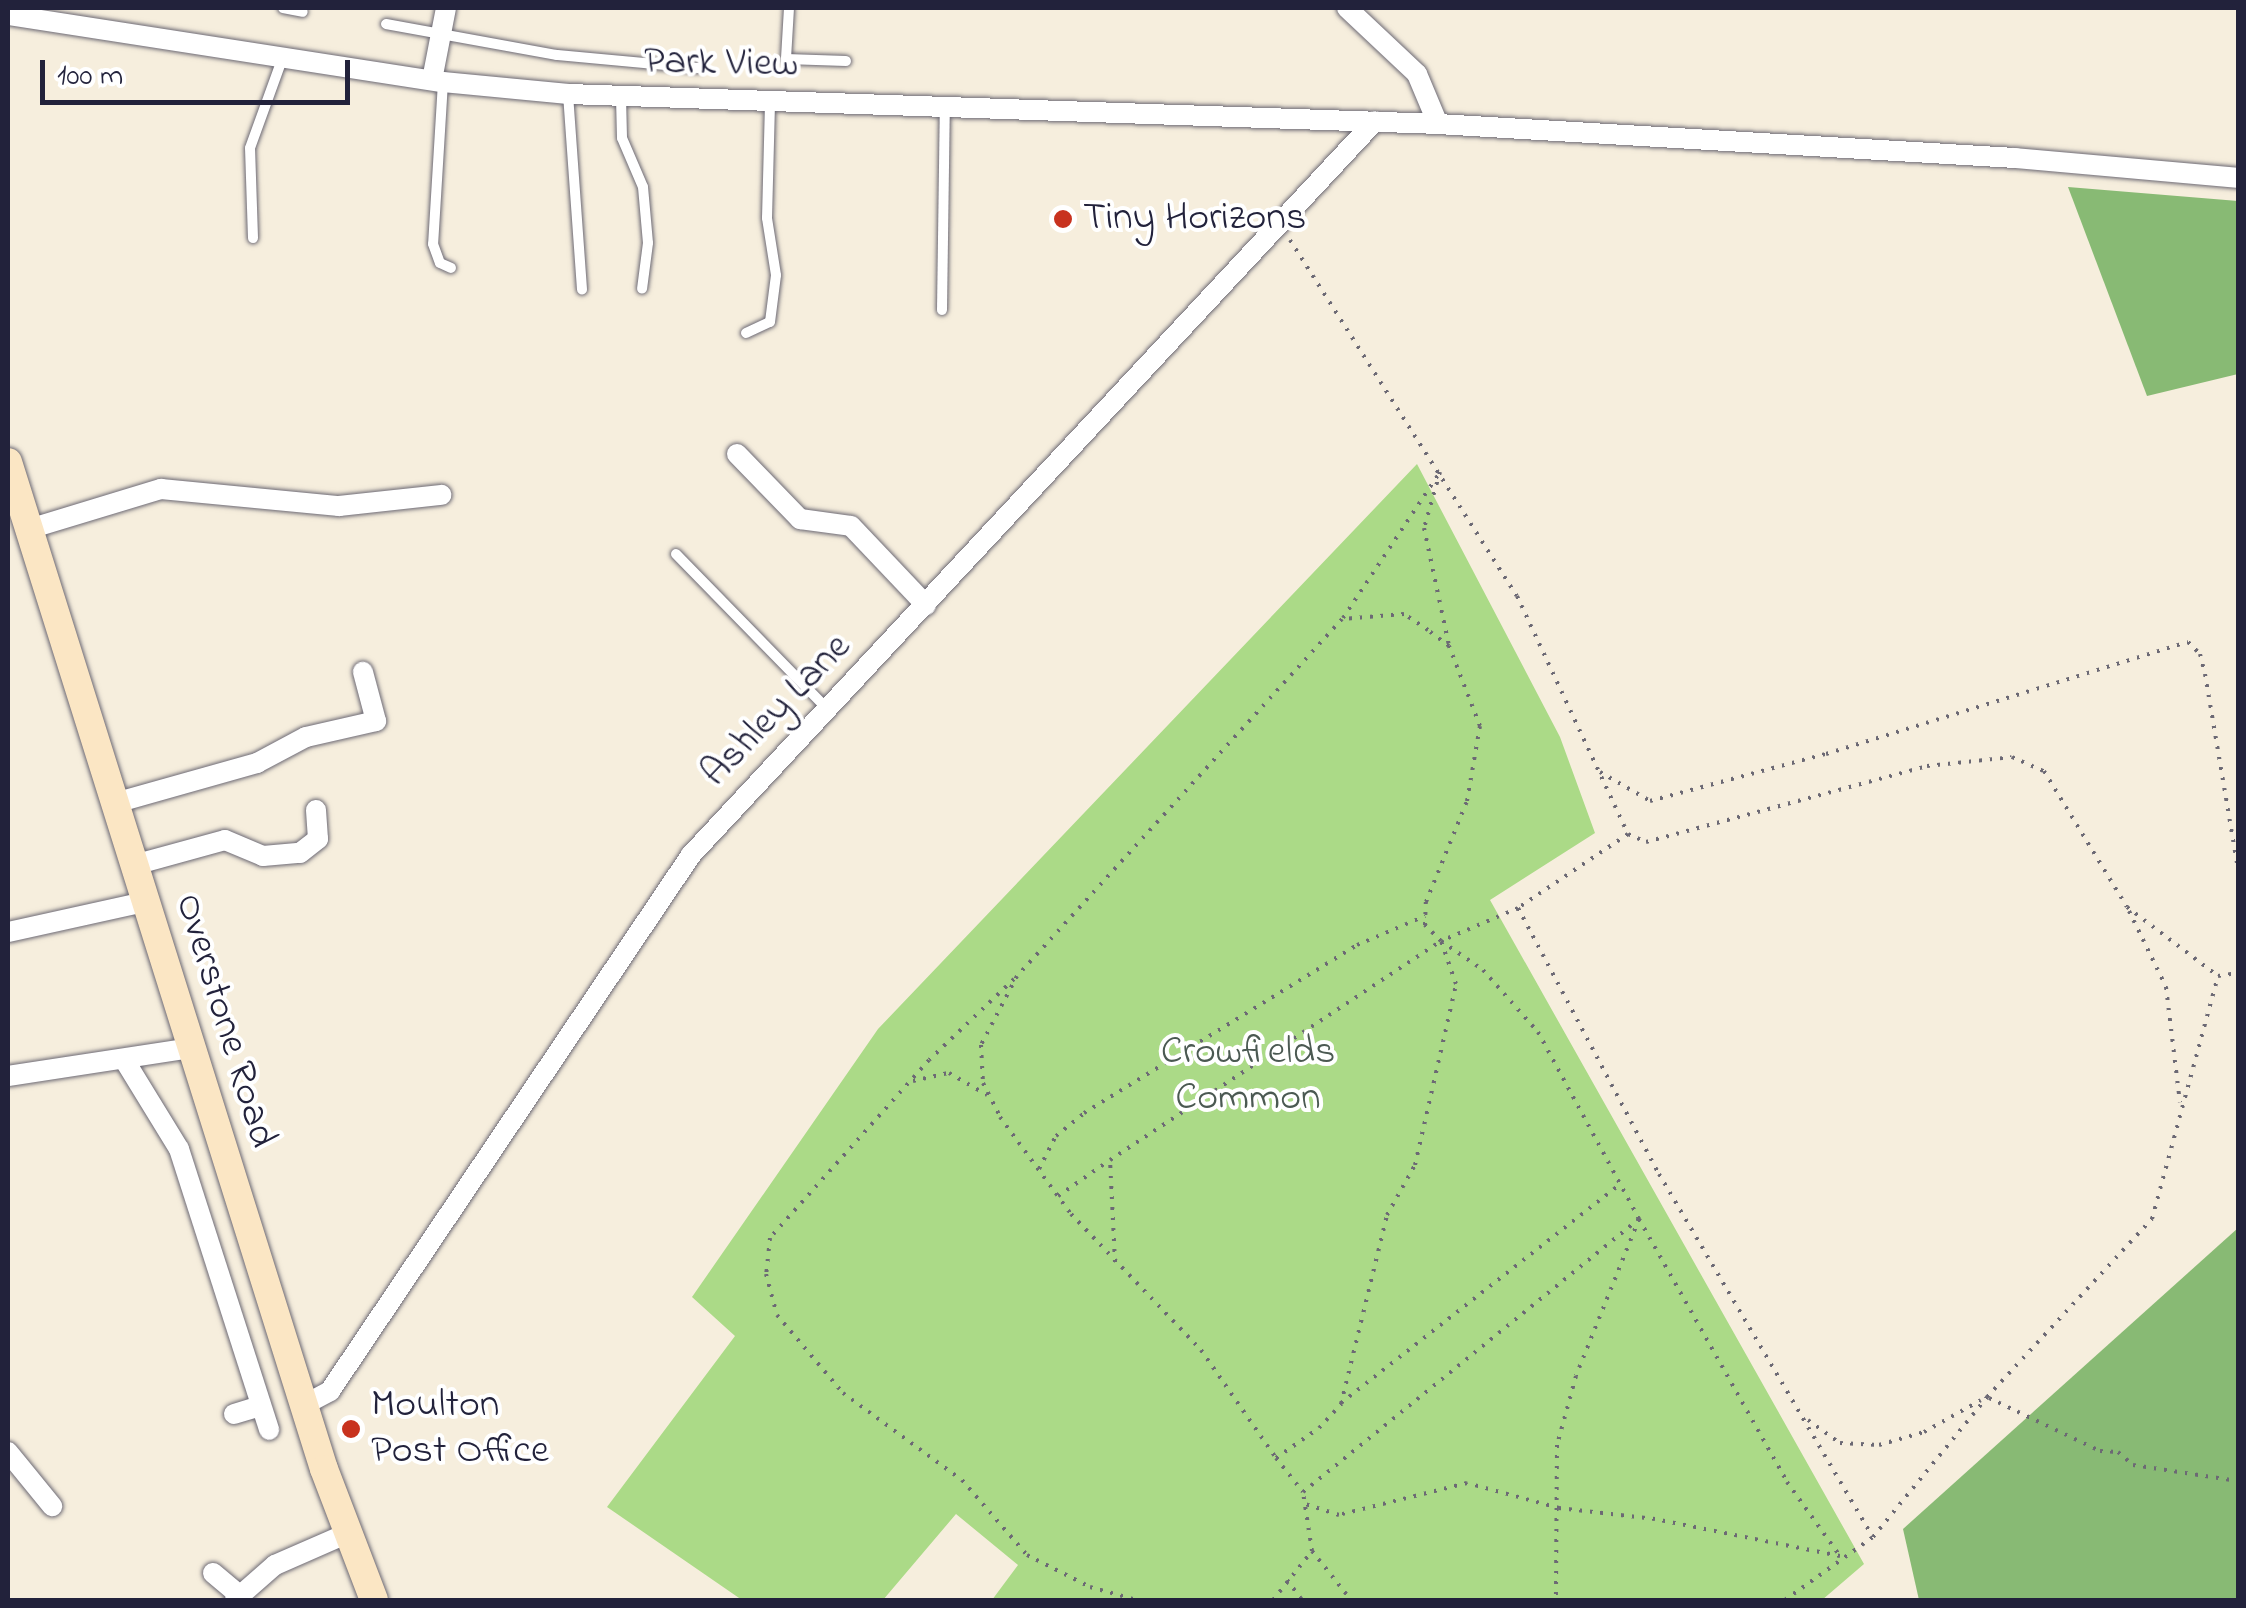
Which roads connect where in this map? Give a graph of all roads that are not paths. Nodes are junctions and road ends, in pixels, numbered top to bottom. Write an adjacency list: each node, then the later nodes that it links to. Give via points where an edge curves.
1 (283, 8): 5 (lane)
2 (446, 8): 8 (street)
3 (789, 8): 10 (lane, via 786,60)
4 (1352, 9): 18 (street, via 1417,74)
5 (303, 12)
6 (8, 15): 9 (street, Park View)
7 (386, 24): 8 (lane)
8 (442, 31): 11 (lane, via 557,55); 12 (street)
9 (284, 53): 12 (street, Park View); 20 (lane, via 250,148)
10 (846, 61)
11 (698, 68)
12 (438, 81): 13 (street, Park View); 21 (lane, via 433,244 440,263)
13 (568, 94): 14 (street, Park View); 23 (lane)
14 (620, 97): 15 (street, Park View); 22 (lane, via 622,138 643,186 648,243)
15 (770, 100): 16 (street, Park View); 25 (lane, via 767,218 776,275 770,322)
16 (945, 106): 17 (street, Park View); 24 (lane)
17 (1375, 121): 18 (street, Park View); 31 (street, Ashley Lane)
18 (1438, 124): 19 (street, Park View, via 2016,158)
19 (2238, 178)
20 (253, 238)
21 (450, 268)
22 (642, 288)
23 (582, 289)
24 (942, 310)
25 (746, 333)
26 (737, 454): 31 (street, via 800,519 851,526)
27 (8, 462): 29 (street, Overstone Road)
28 (441, 495): 29 (street, via 339,506 162,488)
29 (28, 529): 34 (street, Overstone Road)
30 (676, 554): 33 (lane)
31 (926, 605): 33 (street, Ashley Lane)
32 (363, 672): 34 (street, via 376,721)
33 (828, 710): 42 (street, Ashley Lane, via 669,882 330,1391)
34 (115, 803): 36 (street, Overstone Road)
35 (316, 810): 36 (street, via 318,839 300,852 263,856 225,840)
36 (134, 865): 37 (street, Overstone Road)
37 (145, 902): 38 (street); 39 (street, Overstone Road)
38 (8, 932)
39 (192, 1048): 40 (street); 42 (street, Overstone Road)
40 (126, 1061): 41 (street); 43 (street, via 179,1149)
41 (8, 1076)
42 (304, 1405): 48 (street, Overstone Road)
43 (261, 1406): 44 (street); 45 (street)
44 (234, 1414)
45 (269, 1430)
46 (8, 1452): 47 (street)
47 (52, 1506)
48 (346, 1534): 50 (street, via 276,1565); 51 (street, Overstone Road)
49 (214, 1573): 50 (street)
50 (237, 1598)
51 (374, 1600)

